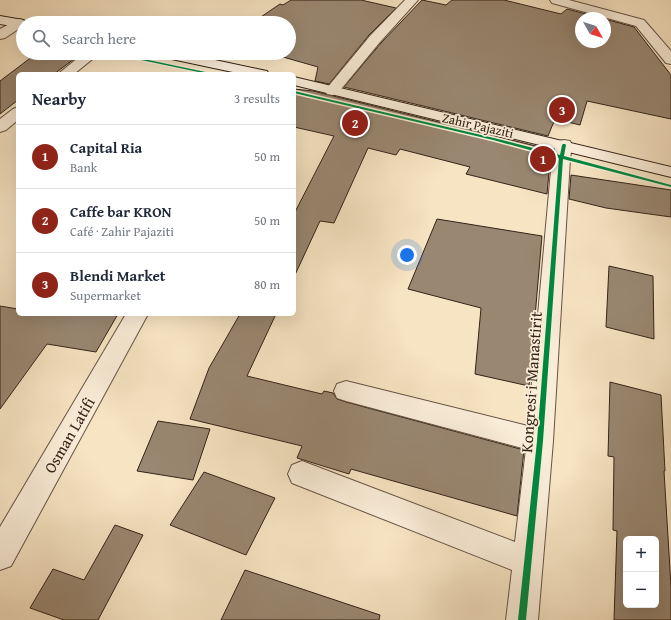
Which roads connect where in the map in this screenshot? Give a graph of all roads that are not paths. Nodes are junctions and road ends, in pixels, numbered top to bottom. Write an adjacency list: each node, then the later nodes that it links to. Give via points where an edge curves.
1 (412, 0): 14 (street, via 374,39)
2 (556, 0): 3 (street)
3 (577, 4): 10 (street, via 640,23)
4 (0, 20): 5 (street)
5 (16, 23)
6 (16, 27): 7 (street)
7 (0, 35)
8 (84, 60): 11 (street)
9 (195, 60): 12 (street)
10 (671, 60)
11 (68, 72)
12 (252, 72)
13 (296, 82): 14 (street, Zahir Pajaziti)
14 (332, 91): 17 (street, Zahir Pajaziti)
15 (16, 114): 16 (street)
16 (0, 127)
17 (564, 145): 18 (street, Zahir Pajaziti); 21 (street, Kongresi i Manastirit)
18 (671, 172)
19 (136, 316): 23 (street, Osman Latifi)
20 (346, 391): 21 (street, Kongresi i Manastirit)
21 (540, 441): 24 (street, Kongresi i Manastirit)
22 (302, 474): 24 (street)
23 (0, 555)
24 (529, 562): 25 (street, Kongresi i Manastirit)
25 (522, 620)

